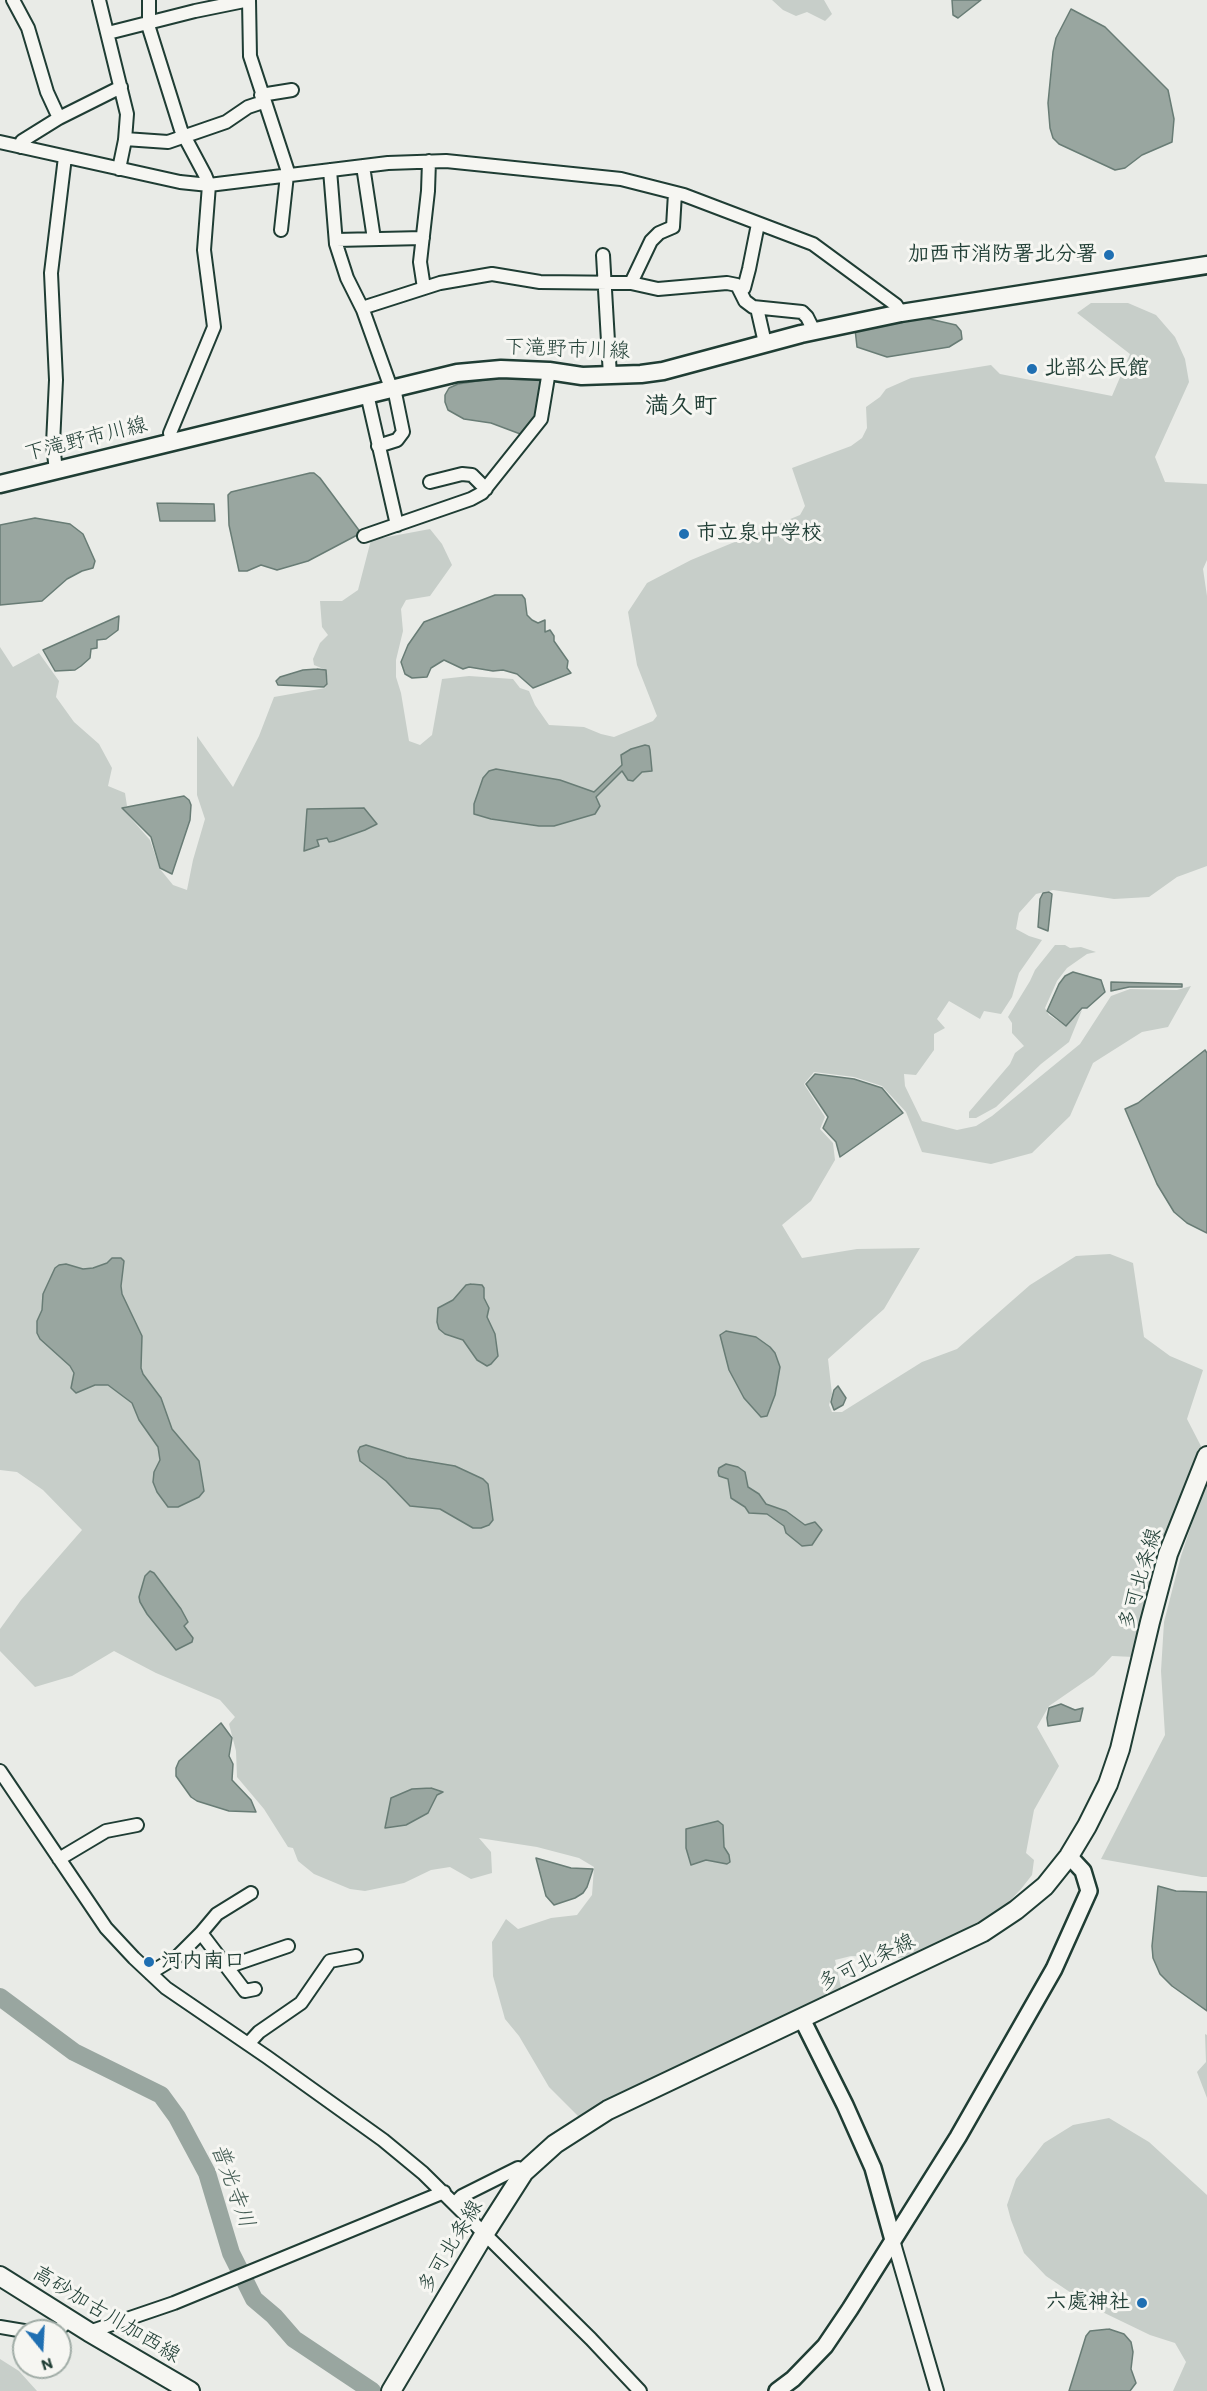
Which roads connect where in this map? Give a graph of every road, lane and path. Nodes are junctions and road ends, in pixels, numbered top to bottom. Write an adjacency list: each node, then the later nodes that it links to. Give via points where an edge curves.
1 (13, 0): 10 (street, via 28,28)
2 (99, 0): 6 (street)
3 (149, 0): 5 (street)
4 (249, 0): 5 (street); 9 (street, via 250,56)
5 (149, 22): 6 (street); 11 (street)
6 (108, 33): 7 (street)
7 (121, 87): 10 (street); 12 (street, via 127,114)
8 (292, 90): 9 (street)
9 (262, 98): 11 (street, via 226,122); 20 (street)
10 (59, 118): 14 (street, via 22,141)
11 (185, 137): 12 (street, via 154,143); 21 (street)
12 (125, 140): 18 (street)
13 (0, 142): 14 (street)
14 (21, 147): 15 (street)
15 (65, 157): 18 (street); 45 (street, via 51,273 56,380 53,444)
16 (429, 162): 17 (street); 22 (street, via 621,179); 25 (street)
17 (363, 166): 19 (street); 26 (street)
18 (119, 169): 21 (street)
19 (330, 170): 20 (street); 27 (street)
20 (288, 175): 21 (street); 24 (street)
21 (209, 185): 43 (street, via 204,250 214,327 170,433)
22 (675, 193): 23 (street); 31 (street, via 673,227 651,241)
23 (758, 224): 33 (street); 36 (street, via 813,244 896,305)
24 (281, 230)
25 (423, 238): 26 (street); 32 (street, via 420,262)
26 (374, 239): 27 (street)
27 (336, 240): 34 (street, via 347,278)
28 (603, 255): 30 (street)
29 (1207, 265): 36 (main road, 下滝野市川線)
30 (604, 283): 31 (street); 32 (street, via 540,282 492,274); 40 (street)
31 (631, 283): 33 (street, via 658,289 727,283)
32 (424, 288): 34 (street)
33 (741, 290): 35 (street, via 746,301)
34 (362, 308): 41 (street)
35 (758, 308): 37 (street, via 802,312); 38 (street)
36 (901, 313): 37 (main road, 下滝野市川線)
37 (814, 332): 38 (main road, 下滝野市川線)
38 (765, 343): 40 (main road, 下滝野市川線, via 663,370)
39 (549, 371): 40 (main road, 下滝野市川線); 41 (main road, 下滝野市川線, via 468,372); 48 (street, via 541,418)
40 (610, 376)
41 (393, 388): 42 (main road, 下滝野市川線); 44 (street, via 403,432 397,440)
42 (367, 394): 43 (main road, 下滝野市川線); 44 (street)
43 (172, 442): 45 (main road, 下滝野市川線)
44 (378, 446): 49 (street)
45 (57, 471): 47 (main road, 下滝野市川線)
46 (430, 482): 48 (street, via 472,475)
47 (0, 484)
48 (486, 489): 49 (street, via 471,500)
49 (398, 525): 50 (street)
50 (364, 536)
51 (1207, 1456): 54 (main road, 多可北条線, via 1168,1554 1120,1749 1103,1794)
52 (0, 1771): 55 (street)
53 (137, 1825): 55 (street, via 106,1831)
54 (1069, 1856): 63 (main road, 多可北条線, via 1045,1886 983,1932); 69 (street, via 1083,1871 1089,1891 1054,1969 958,2137)
55 (58, 1859): 61 (street, via 106,1928)
56 (251, 1893): 57 (street, via 217,1914)
57 (201, 1933): 60 (street); 61 (street, via 178,1956)
58 (288, 1946): 60 (street)
59 (356, 1956): 64 (street, via 330,1961 301,2003)
60 (227, 1967): 62 (street, via 245,1991)
61 (144, 1973): 64 (street)
62 (255, 1989)
63 (802, 2019): 65 (main road, 多可北条線, via 608,2110 555,2144); 69 (street, via 873,2168)
64 (248, 2044): 66 (street, via 383,2140)
65 (525, 2172): 67 (street, via 518,2168); 68 (main road, 多可北条線)
66 (444, 2192): 67 (street); 73 (street, via 174,2303)
67 (455, 2203): 68 (street)
68 (485, 2233): 75 (main road, 多可北条線); 76 (street)
69 (893, 2240): 77 (street, via 825,2346); 78 (street)
70 (0, 2276): 71 (main road, 高砂加古川加西線)
71 (67, 2319)
72 (72, 2322): 73 (main road, 高砂加古川加西線)
73 (89, 2332): 74 (main road, 高砂加古川加西線)
74 (190, 2391)
75 (390, 2391)
76 (640, 2391)
77 (777, 2391)
78 (937, 2391)

